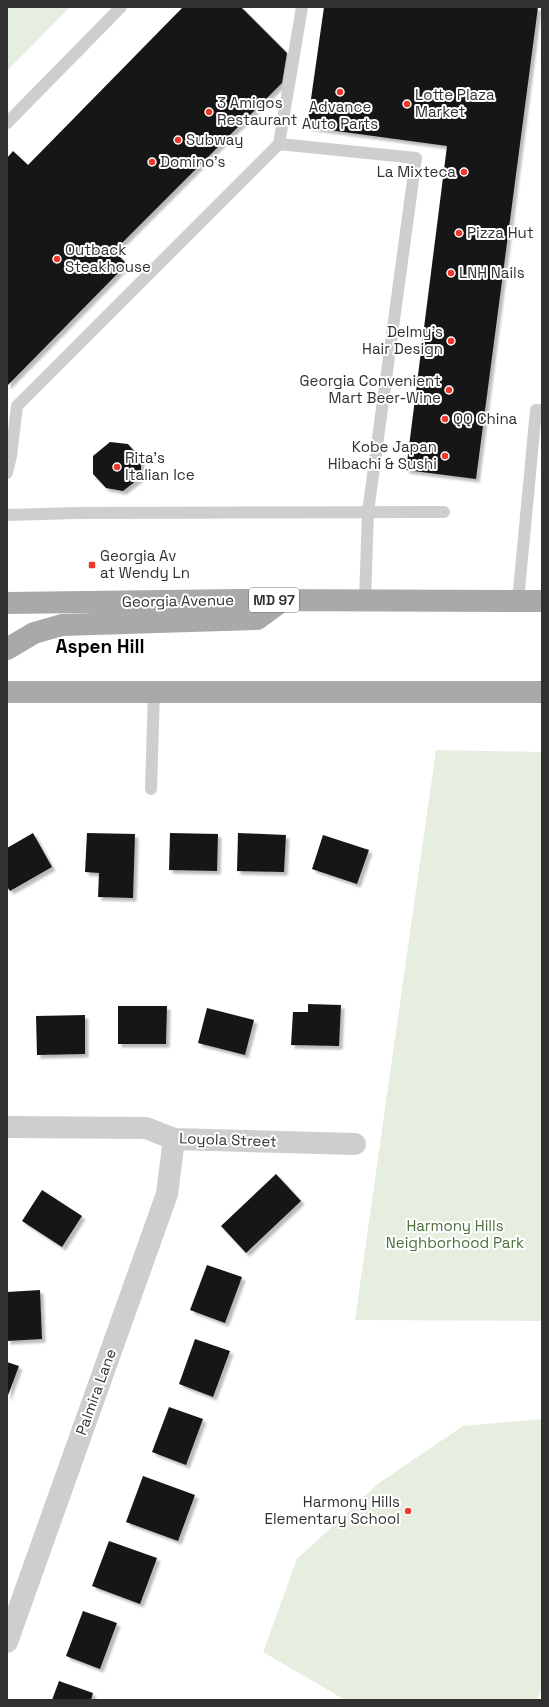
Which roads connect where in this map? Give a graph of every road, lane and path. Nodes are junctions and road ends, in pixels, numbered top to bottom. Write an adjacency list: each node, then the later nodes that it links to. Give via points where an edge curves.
1 (121, 7): 3 (lane)
2 (302, 7): 4 (lane)
3 (7, 123)
4 (280, 144): 6 (lane, via 17,406); 8 (lane, via 416,158)
5 (542, 410): 13 (lane, via 536,410)
6 (9, 454): 7 (lane)
7 (7, 472)
8 (368, 512): 9 (lane); 10 (lane); 12 (lane)
9 (444, 512)
10 (7, 515)
11 (283, 600): 12 (main road, Georgia Avenue / MD 97); 15 (main road, Georgia Avenue / MD 97); 16 (main road, via 257,619 62,625 34,633)
12 (365, 600): 13 (main road, Georgia Avenue / MD 97)
13 (518, 601): 14 (main road, Georgia Avenue / MD 97)
14 (542, 601)
15 (7, 603)
16 (7, 649)
17 (154, 691): 18 (main road); 19 (main road); 20 (lane)
18 (7, 692)
19 (542, 692)
20 (151, 789)
21 (7, 1127): 22 (street, Loyola Street, via 146,1128)
22 (174, 1139): 23 (street, Loyola Street); 24 (street, Palmira Lane, via 167,1194)
23 (356, 1144)
24 (7, 1642)

